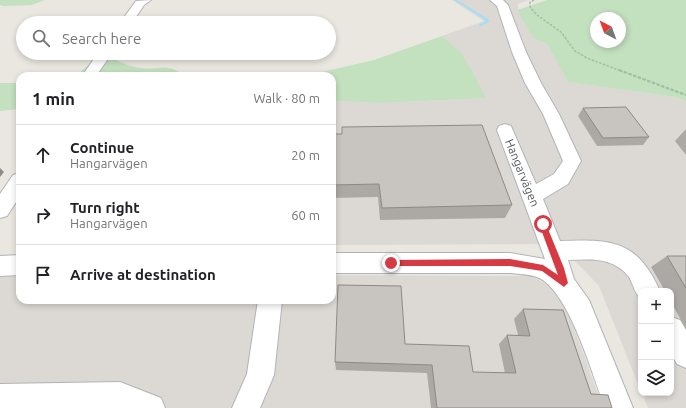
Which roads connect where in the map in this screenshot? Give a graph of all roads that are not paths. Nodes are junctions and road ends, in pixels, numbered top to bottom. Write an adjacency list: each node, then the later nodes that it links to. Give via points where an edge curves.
1 (146, 0): 3 (street, via 140,3)
2 (503, 2): 8 (street, via 519,52 572,161 562,179)
3 (131, 16)
4 (100, 60): 5 (street)
5 (93, 72)
6 (505, 130): 8 (street, Hangarvägen)
7 (16, 186): 9 (street)
8 (532, 196): 10 (street, Hangarvägen)
9 (0, 210)
10 (554, 251): 14 (street, Hangarvägen); 15 (street, via 597,250 620,255 635,268)
11 (336, 263): 14 (street, Hangarvägen, via 510,263 543,268)
12 (16, 265): 13 (street)
13 (0, 266)
14 (564, 283): 22 (street, Hangarvägen, via 580,308)
15 (646, 288)
16 (269, 304): 21 (street, via 260,376)
17 (674, 334): 18 (street)
18 (686, 355)
19 (0, 398): 20 (street, via 120,396)
20 (151, 408)
21 (246, 408)
22 (619, 408)

